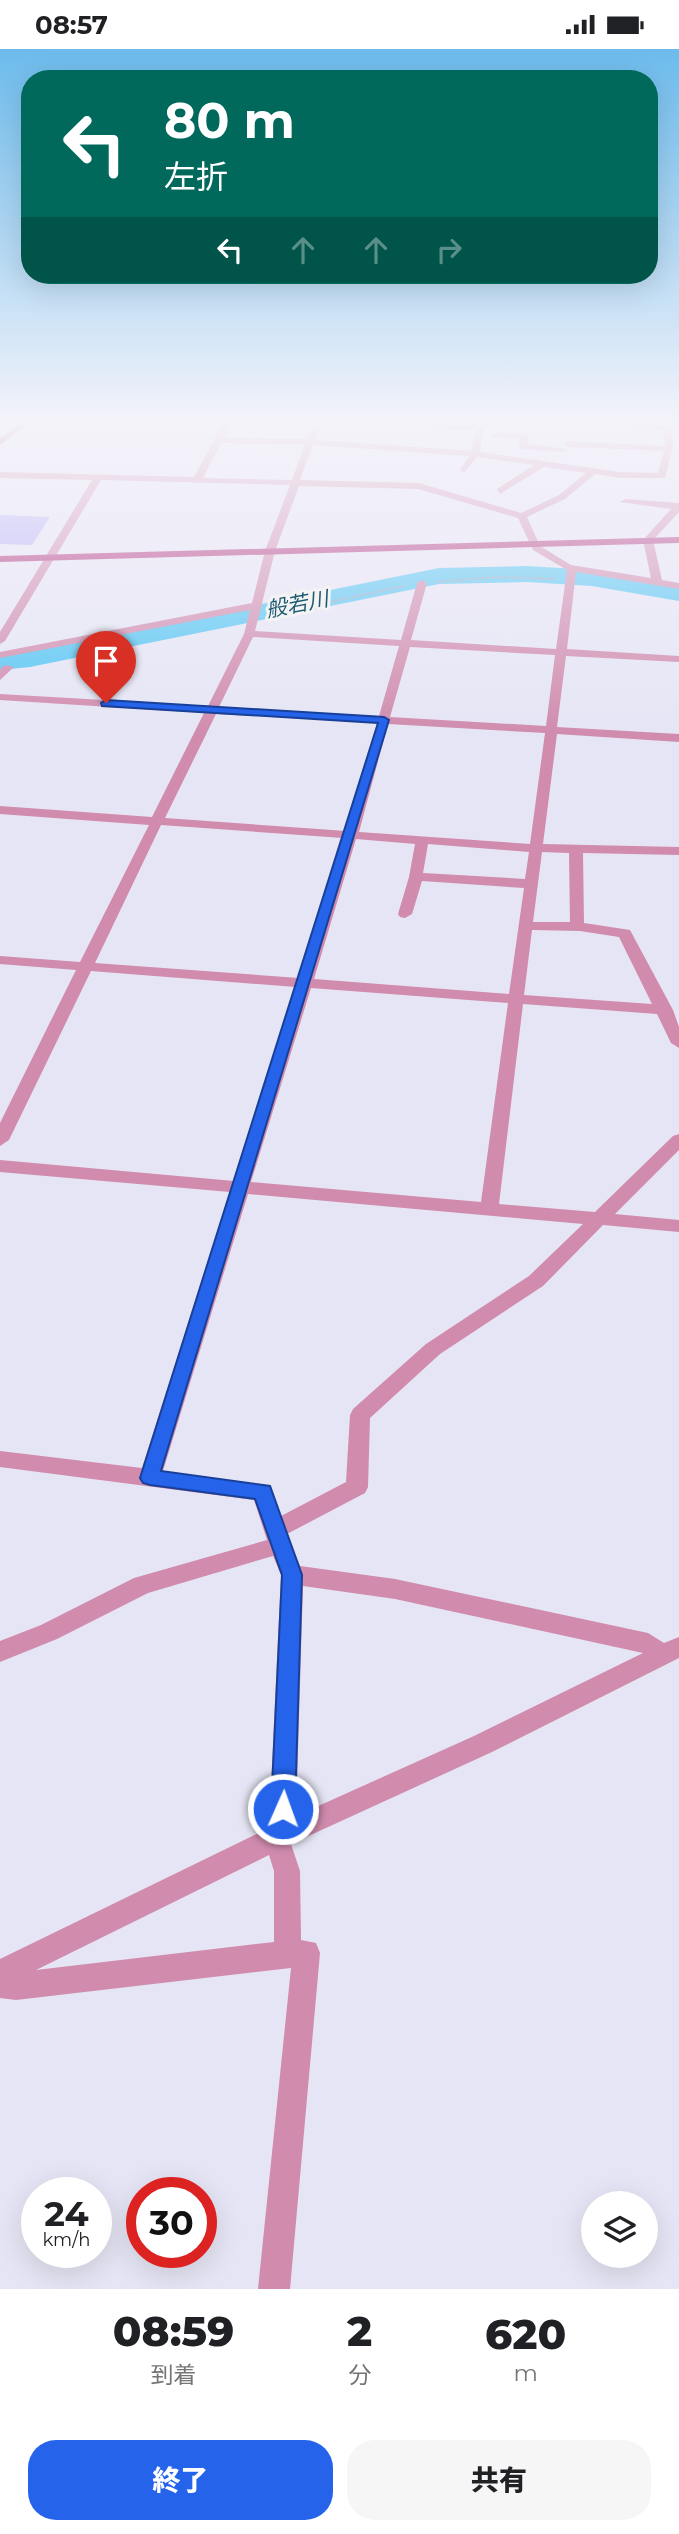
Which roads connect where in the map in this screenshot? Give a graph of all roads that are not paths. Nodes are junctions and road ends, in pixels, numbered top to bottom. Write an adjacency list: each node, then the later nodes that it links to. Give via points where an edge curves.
1 (67, 528): 9 (street)
2 (279, 528): 8 (street)
3 (526, 528): 7 (street)
4 (660, 528): 5 (street)
5 (648, 540): 6 (main road); 7 (main road); 12 (street)
6 (679, 540)
7 (532, 544): 8 (main road); 11 (street)
8 (270, 551): 9 (main road); 15 (street)
9 (48, 557): 10 (main road); 17 (street)
10 (0, 559)
11 (572, 574): 12 (street); 19 (street)
12 (657, 582): 14 (street)
13 (422, 583): 18 (street)
14 (679, 586)
15 (258, 605): 16 (street); 20 (street)
16 (249, 635): 18 (street); 25 (street)
17 (0, 641)
18 (406, 643): 19 (street); 26 (street)
19 (563, 652): 21 (street); 27 (street)
20 (0, 655)
21 (679, 659)
22 (8, 667): 23 (street)
23 (0, 677)
24 (0, 697): 25 (street)
25 (212, 710): 26 (street); 30 (street)
26 (384, 720): 27 (street); 31 (street)
27 (552, 730): 28 (street); 33 (street)
28 (679, 738)
29 (0, 810): 30 (street)
30 (158, 823): 31 (street); 42 (street)
31 (351, 835): 32 (street); 43 (street)
32 (422, 840): 33 (street); 36 (street)
33 (534, 848): 34 (street); 37 (street)
34 (576, 849): 35 (street); 40 (street)
35 (679, 852)
36 (416, 877): 37 (street); 38 (street)
37 (531, 884): 39 (street)
38 (405, 914)
39 (526, 926): 40 (street); 44 (street)
40 (577, 927): 45 (street, via 625,933)
41 (0, 960): 42 (street)
42 (85, 966): 43 (street); 47 (street)
43 (304, 982): 44 (street); 50 (street)
44 (516, 1001): 45 (street); 51 (street)
45 (665, 1010): 46 (street)
46 (679, 1042)
47 (0, 1140)
48 (679, 1140): 52 (street)
49 (0, 1166): 50 (street)
50 (240, 1187): 51 (street); 55 (street)
51 (489, 1209): 52 (street)
52 (602, 1219): 53 (street); 56 (street, via 536,1281 433,1349 360,1415 357,1487)
53 (679, 1226)
54 (0, 1459): 55 (street)
55 (150, 1478): 56 (street, via 263,1492)
56 (277, 1538): 57 (street); 59 (street, via 142,1585)
57 (292, 1575): 58 (street, via 395,1589); 60 (street)
58 (670, 1651): 60 (street, via 483,1744)
59 (0, 1652)
60 (279, 1836): 61 (street, via 287,1871); 62 (street)
61 (288, 1954): 63 (street); 64 (street, via 306,1953)
62 (0, 1973)
63 (0, 1985)
64 (274, 2289)

